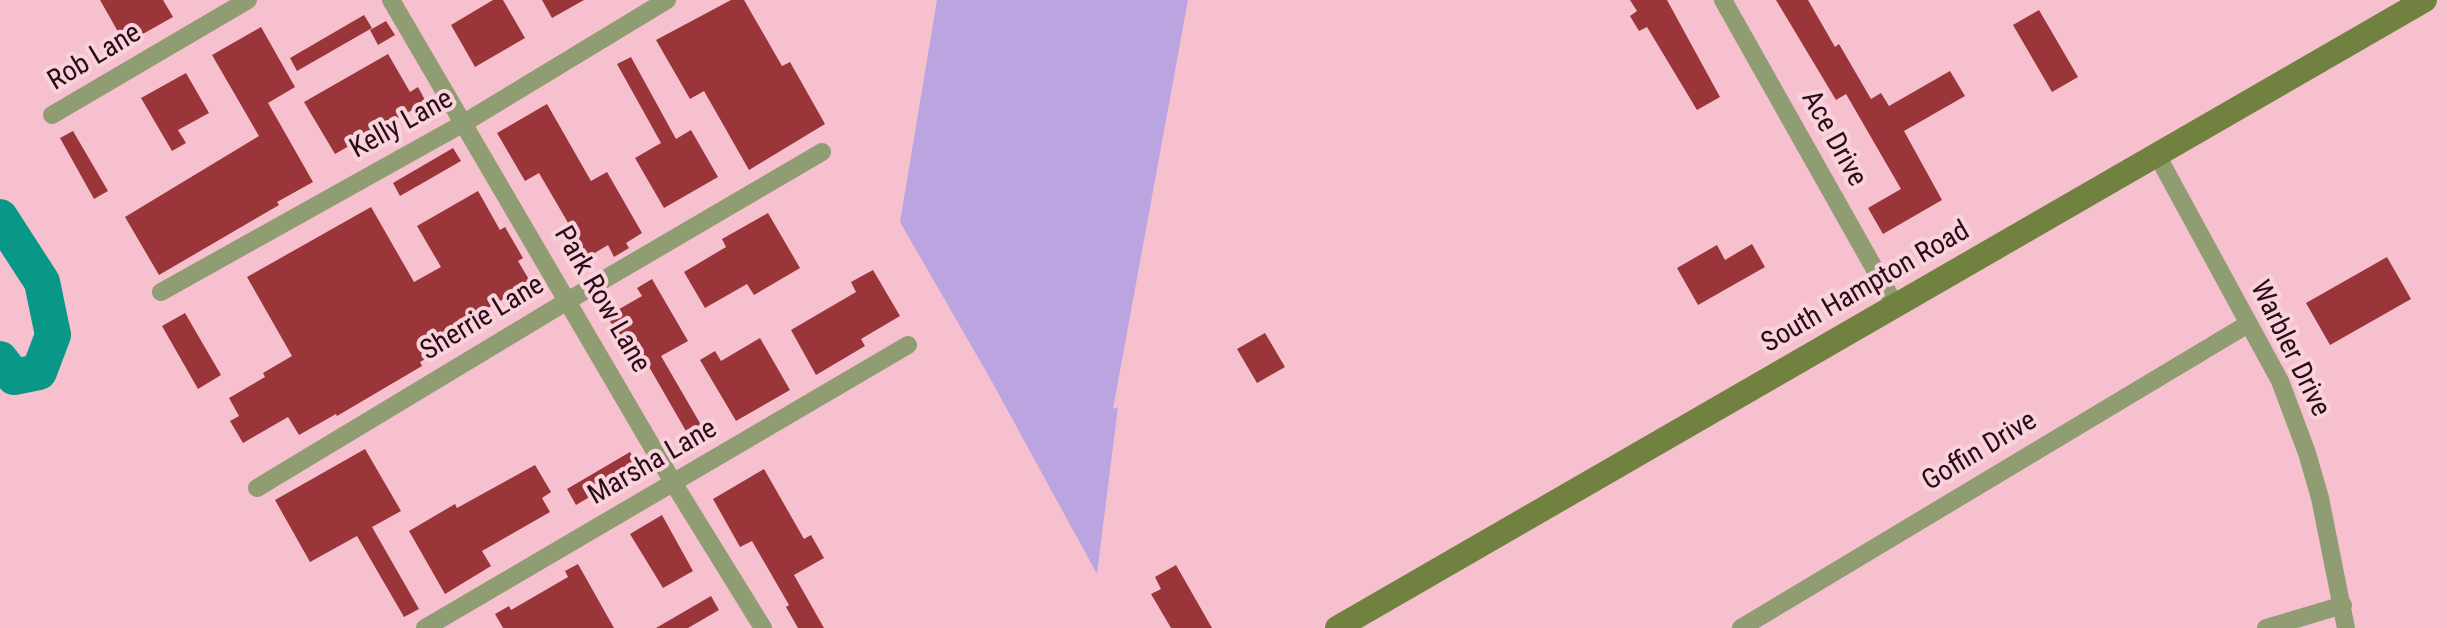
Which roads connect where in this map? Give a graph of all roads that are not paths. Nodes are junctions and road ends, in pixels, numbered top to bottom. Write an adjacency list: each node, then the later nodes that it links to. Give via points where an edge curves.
1 (248, 0): 6 (street, Rob Lane)
2 (391, 0): 7 (street, Park Row Lane)
3 (667, 0): 7 (street, Kelly Lane)
4 (1723, 0): 12 (street, Ace Drive)
5 (2425, 0): 9 (main road, South Hampton Road)
6 (52, 115)
7 (464, 123): 10 (street, Kelly Lane); 11 (street, Park Row Lane)
8 (822, 152): 11 (street, Sherrie Lane)
9 (2157, 155): 12 (main road, South Hampton Road); 13 (street, Warbler Drive)
10 (161, 292)
11 (569, 300): 15 (street, Park Row Lane); 16 (street, Sherrie Lane)
12 (1895, 305): 20 (main road, South Hampton Road)
13 (2248, 324): 17 (street, Warbler Drive, via 2280,381 2307,453); 21 (street, Goffin Drive)
14 (908, 345): 15 (street, Marsha Lane)
15 (674, 484): 18 (street, Marsha Lane); 19 (street, Park Row Lane)
16 (257, 488)
17 (2343, 605): 22 (street); 23 (street, Warbler Drive)
18 (425, 628)
19 (763, 628)
20 (1337, 628)
21 (1741, 628)
22 (2266, 628)
23 (2346, 628)

